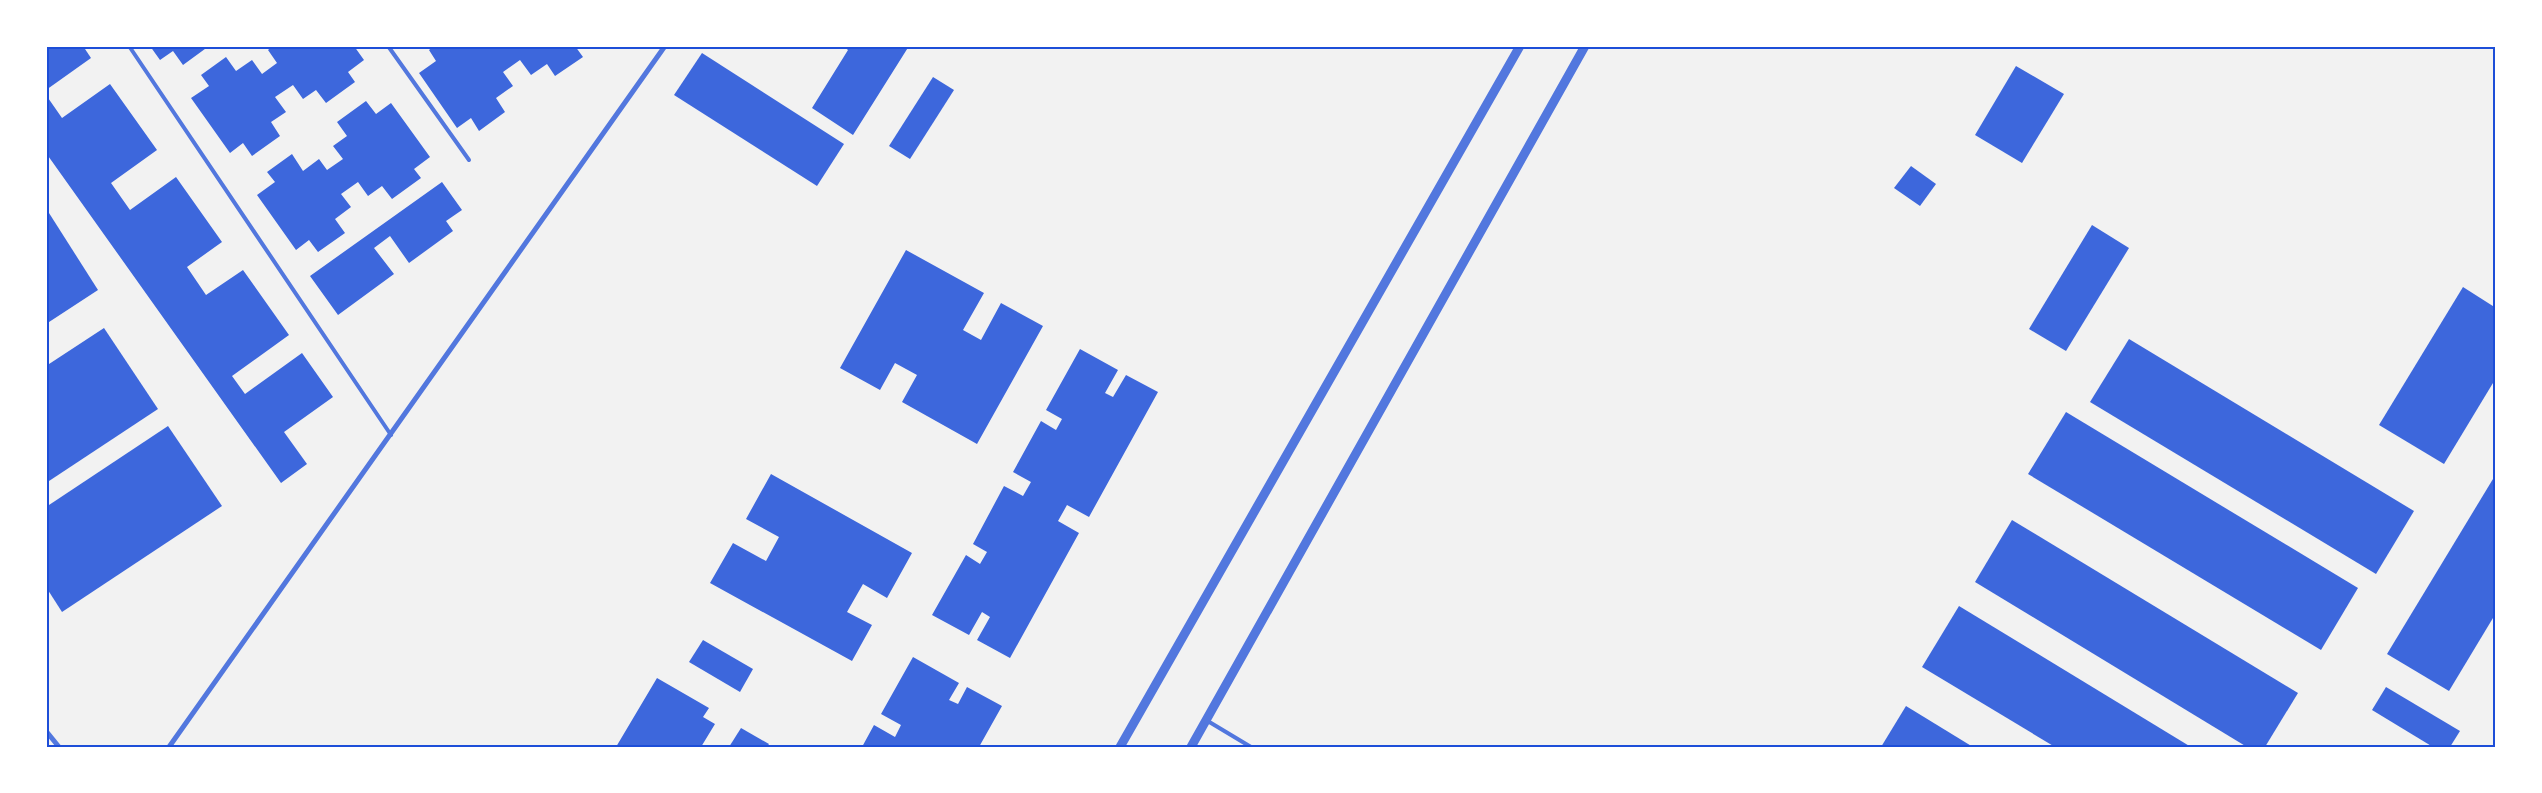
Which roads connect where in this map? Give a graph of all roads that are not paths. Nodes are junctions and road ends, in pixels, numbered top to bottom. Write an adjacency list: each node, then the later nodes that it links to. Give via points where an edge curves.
1 (129, 46): 7 (lane)
2 (388, 46): 6 (lane)
3 (665, 46): 7 (street)
4 (1520, 46): 12 (street)
5 (1585, 46): 8 (street)
6 (469, 160)
7 (391, 436): 11 (street)
8 (1206, 720): 13 (street); 14 (lane)
9 (46, 731): 10 (street)
10 (59, 747)
11 (169, 747)
12 (1120, 747)
13 (1191, 747)
14 (1251, 747)

